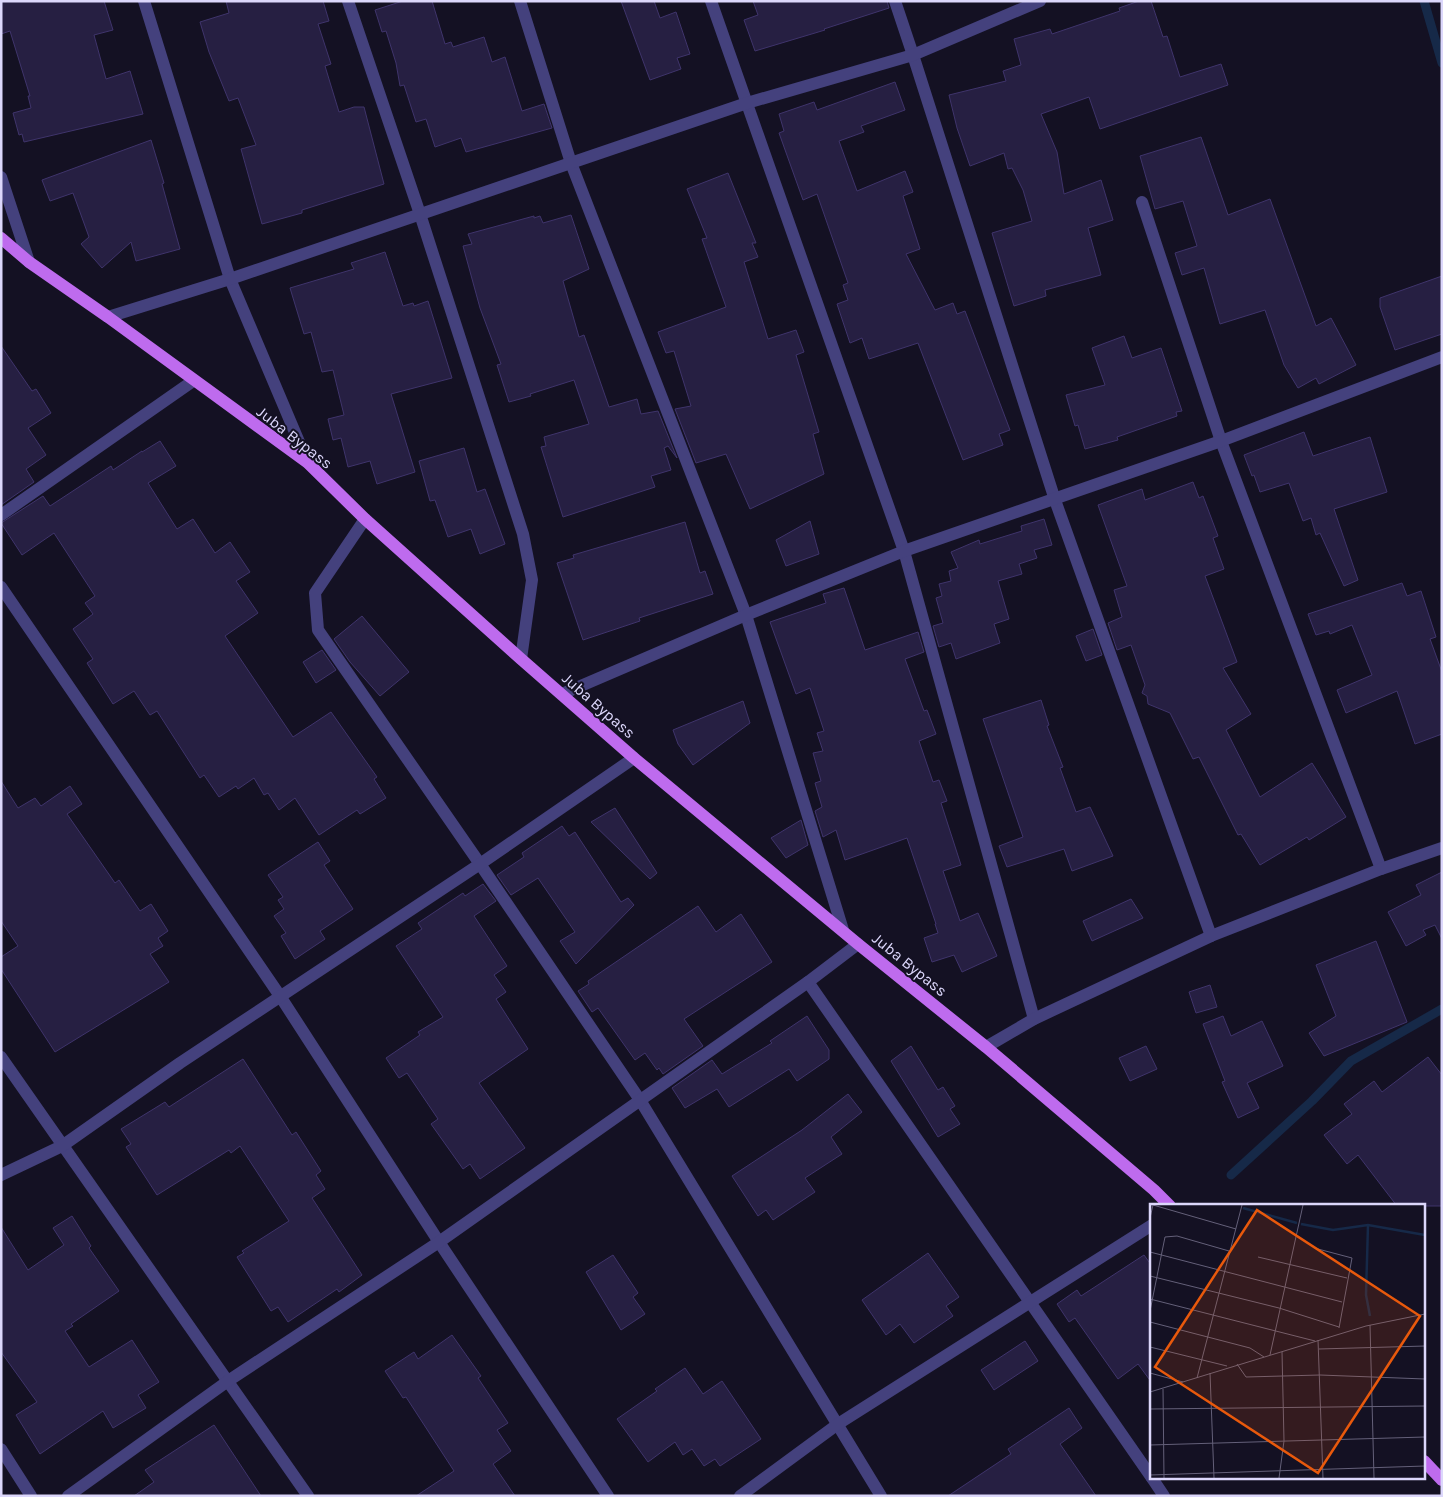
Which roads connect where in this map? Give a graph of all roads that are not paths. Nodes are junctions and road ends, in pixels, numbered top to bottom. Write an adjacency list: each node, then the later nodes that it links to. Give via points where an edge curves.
1 (144, 1): 15 (street)
2 (348, 1): 12 (street)
3 (520, 1): 9 (street)
4 (711, 1): 8 (street)
5 (895, 1): 7 (street)
6 (1040, 1): 7 (street)
7 (914, 55): 8 (street); 21 (street)
8 (747, 103): 9 (street); 24 (street)
9 (571, 163): 12 (street); 26 (street)
10 (1, 177): 14 (street)
11 (1142, 202): 19 (street)
12 (420, 214): 15 (street); 27 (street, via 523,534 532,580)
13 (1, 238): 14 (main road, Juba Bypass)
14 (29, 262): 16 (main road, Juba Bypass)
15 (230, 279): 16 (street); 20 (street)
16 (108, 317): 18 (main road, Juba Bypass)
17 (1442, 357): 19 (street)
18 (193, 381): 20 (main road, Juba Bypass); 22 (street)
19 (1221, 441): 21 (street); 32 (street)
20 (308, 463): 23 (main road, Juba Bypass)
21 (1055, 500): 24 (street); 34 (street)
22 (1, 515)
23 (365, 519): 27 (main road, Juba Bypass); 31 (street, via 315,593 318,630)
24 (904, 551): 26 (street); 38 (street)
25 (1, 587): 37 (street)
26 (746, 615): 28 (street); 33 (street)
27 (521, 659): 28 (main road, Juba Bypass)
28 (562, 694): 29 (main road, Juba Bypass)
29 (634, 758): 31 (street); 33 (main road, Juba Bypass)
30 (1442, 848): 32 (street)
31 (480, 864): 37 (street); 41 (street)
32 (1381, 869): 34 (street)
33 (843, 930): 35 (main road, Juba Bypass)
34 (1211, 936): 38 (street)
35 (858, 944): 36 (street); 39 (main road, Juba Bypass)
36 (808, 982): 41 (street); 47 (street)
37 (280, 996): 42 (street); 46 (street)
38 (1034, 1019): 39 (street)
39 (986, 1047): 44 (main road, Juba Bypass)
40 (1, 1057): 42 (street)
41 (640, 1100): 46 (street); 49 (street)
42 (62, 1146): 43 (street); 48 (street)
43 (1, 1175)
44 (1168, 1204)
45 (1150, 1226): 47 (street)
46 (439, 1242): 48 (street); 58 (street)
47 (1031, 1301): 49 (street); 52 (street)
48 (228, 1381): 56 (street); 57 (street)
49 (838, 1424): 59 (street); 60 (street)
50 (1, 1450): 55 (street)
51 (1426, 1463): 54 (main road)
52 (1150, 1475)
53 (1153, 1480): 61 (street)
54 (1442, 1480)
55 (32, 1496)
56 (68, 1496)
57 (308, 1496)
58 (608, 1496)
59 (740, 1496)
60 (881, 1496)
61 (1164, 1496)

